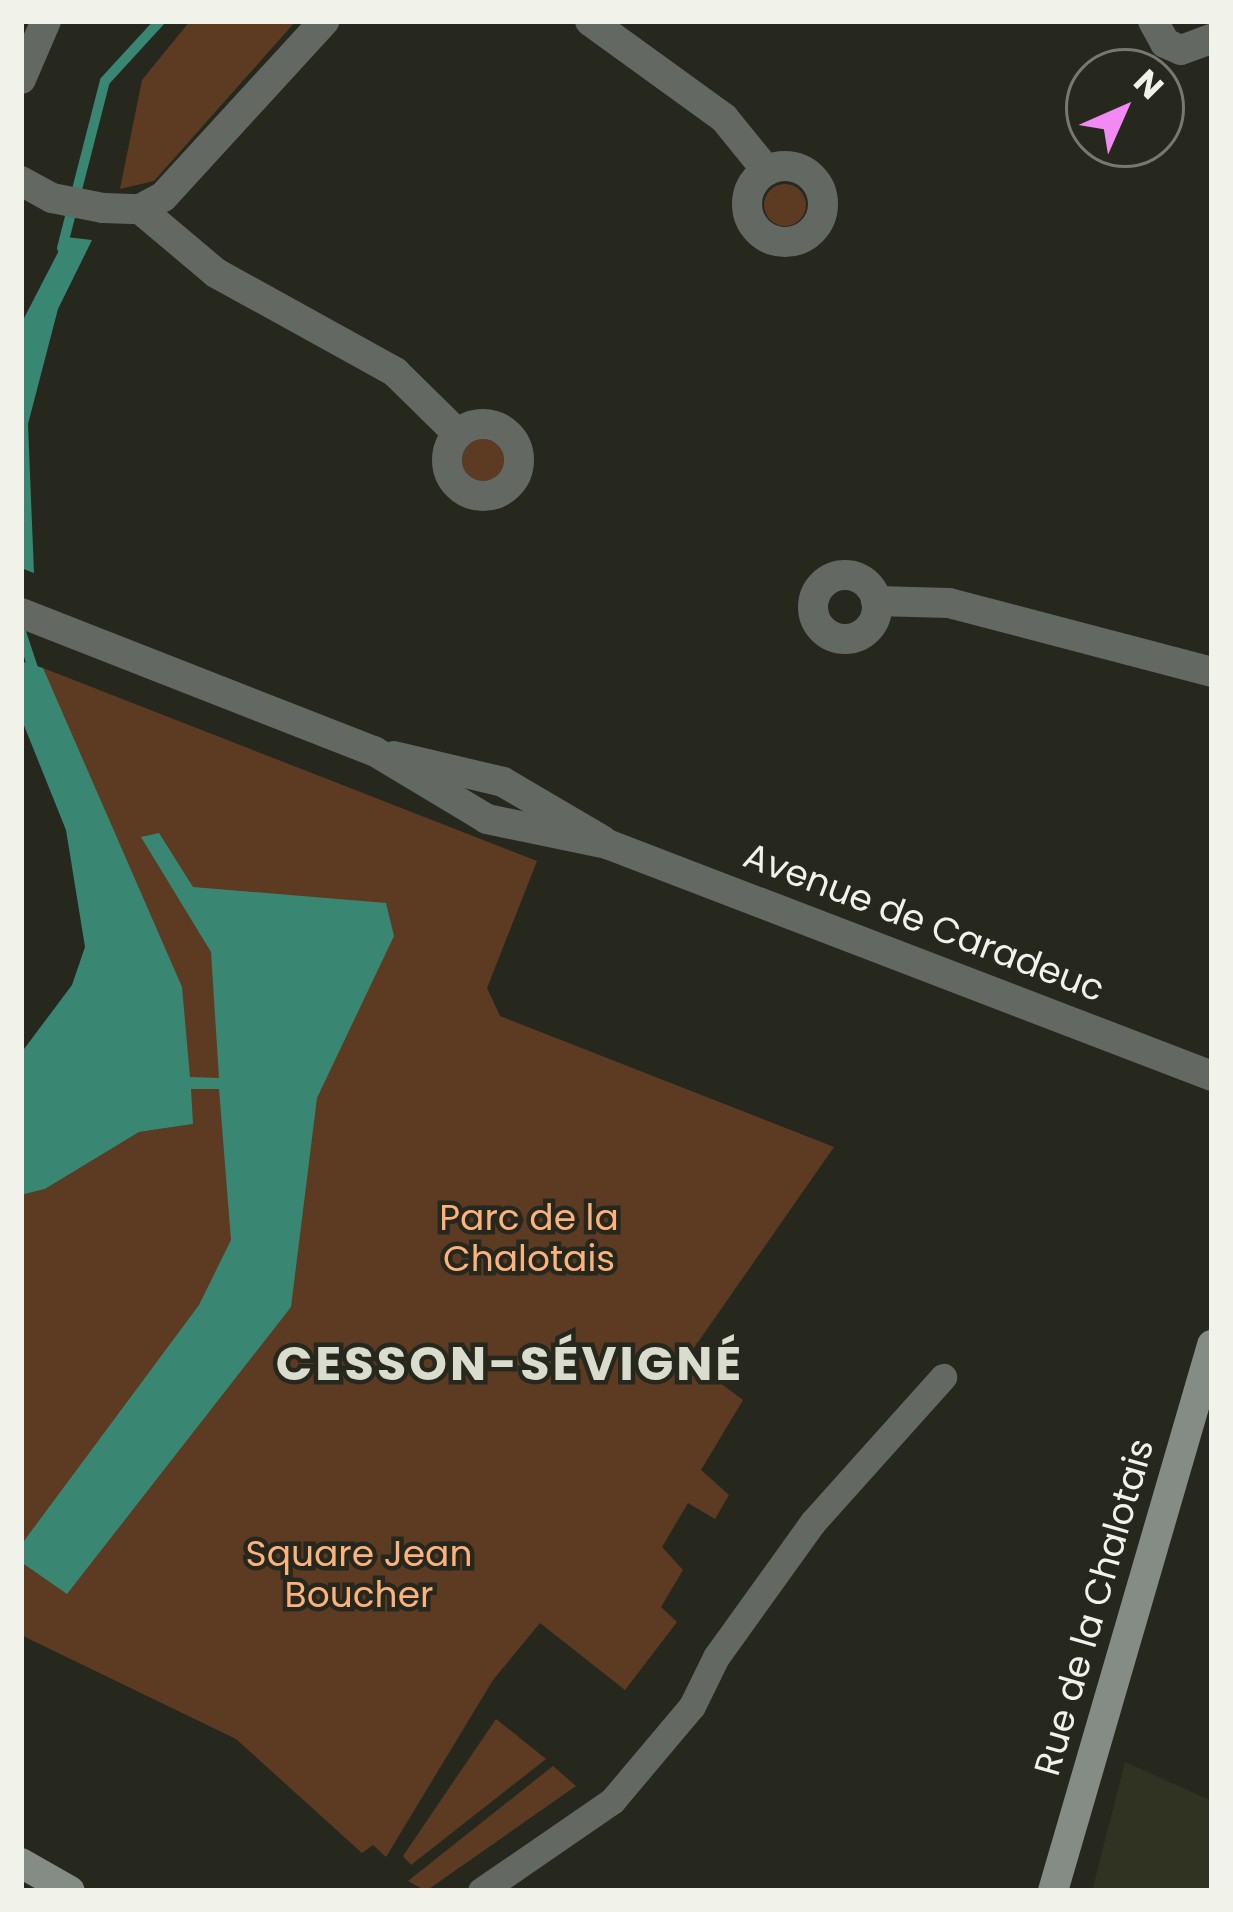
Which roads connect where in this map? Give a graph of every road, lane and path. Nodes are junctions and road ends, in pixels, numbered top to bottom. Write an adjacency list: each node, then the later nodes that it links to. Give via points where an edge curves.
1 (46, 21): 6 (street)
2 (324, 21): 9 (street, via 183,181)
3 (590, 21): 7 (street, via 724,118)
4 (1154, 21): 5 (street, via 1165,43 1181,50)
5 (1212, 39)
6 (21, 80)
7 (767, 171)
8 (21, 181): 9 (street, via 52,198)
9 (140, 209): 10 (street, via 216,273 395,372)
10 (458, 433)
11 (876, 601): 13 (street, via 950,603)
12 (21, 614): 14 (street, Avenue de Caradeuc, via 374,751 487,819 607,844)
13 (1212, 672)
14 (1212, 1076)
15 (1212, 1346): 20 (main road, Rue de la Chalotais)
16 (943, 1376): 19 (street, via 813,1522 716,1658 692,1706 612,1801)
17 (21, 1863): 18 (main road)
18 (70, 1891)
19 (481, 1891)
20 (1053, 1891)

